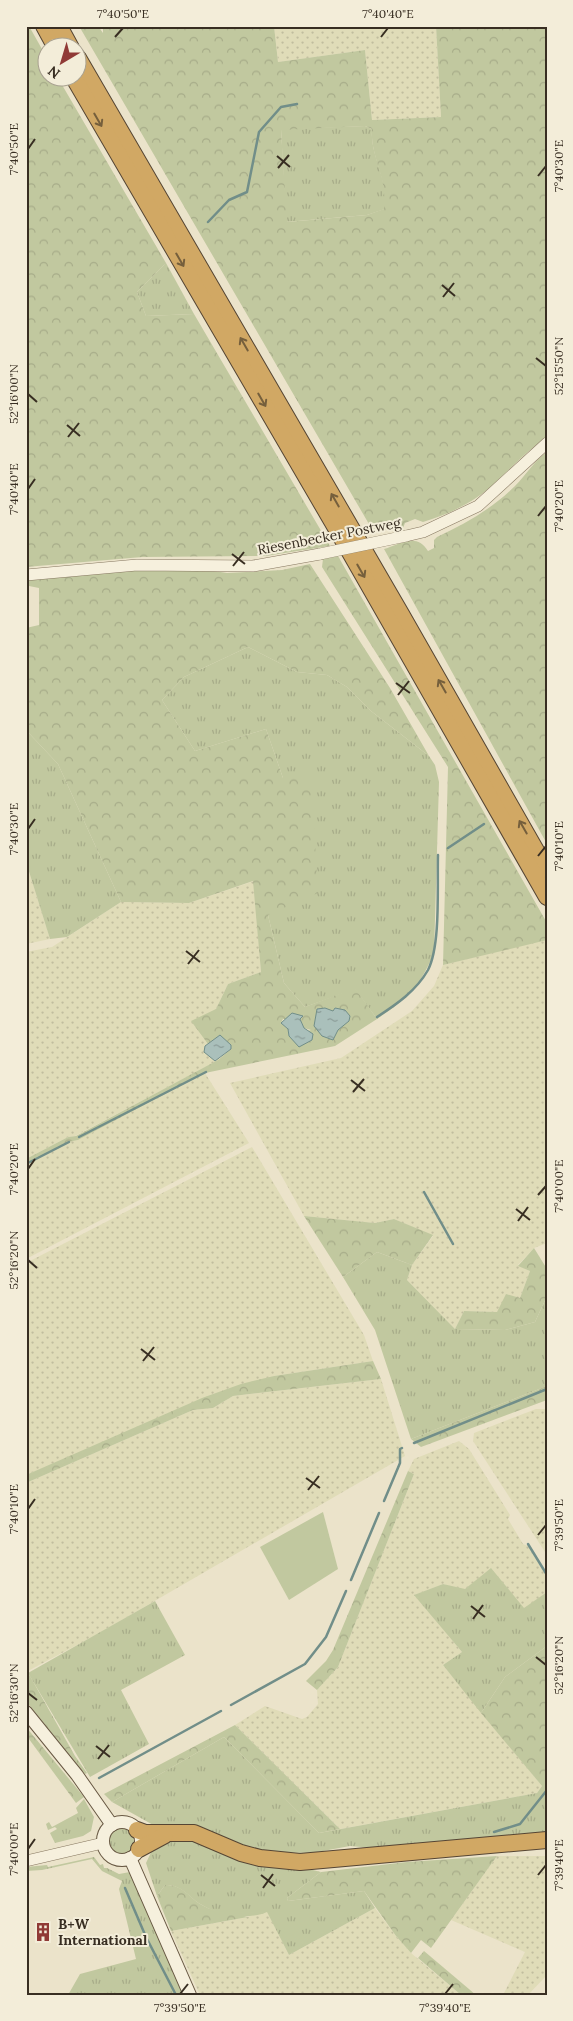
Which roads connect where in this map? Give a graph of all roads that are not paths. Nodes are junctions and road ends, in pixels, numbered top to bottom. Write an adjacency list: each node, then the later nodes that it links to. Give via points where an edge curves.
1 (44, 26): 3 (highway)
2 (59, 26): 4 (highway)
3 (51, 38)
4 (66, 38)
5 (88, 75): 9 (highway, one-way to 5)
6 (80, 88): 10 (highway, one-way to 10)
7 (547, 443): 8 (street, Riesenbecker Postweg, bridge, via 478,506 423,532 253,566 137,565)
8 (26, 574)
9 (547, 870)
10 (547, 897)
11 (26, 1712): 12 (main road)
12 (112, 1825): 13 (main road, via 123,1823); 16 (main road, via 105,1833)
13 (137, 1830): 14 (highway); 17 (main road, via 140,1840)
14 (172, 1833): 15 (highway, via 194,1834 260,1858 293,1861); 17 (highway, via 146,1844)
15 (547, 1840)
16 (103, 1843): 17 (main road, via 113,1858 124,1860); 18 (street)
17 (134, 1854): 19 (main road)
18 (26, 1861)
19 (190, 1995)

